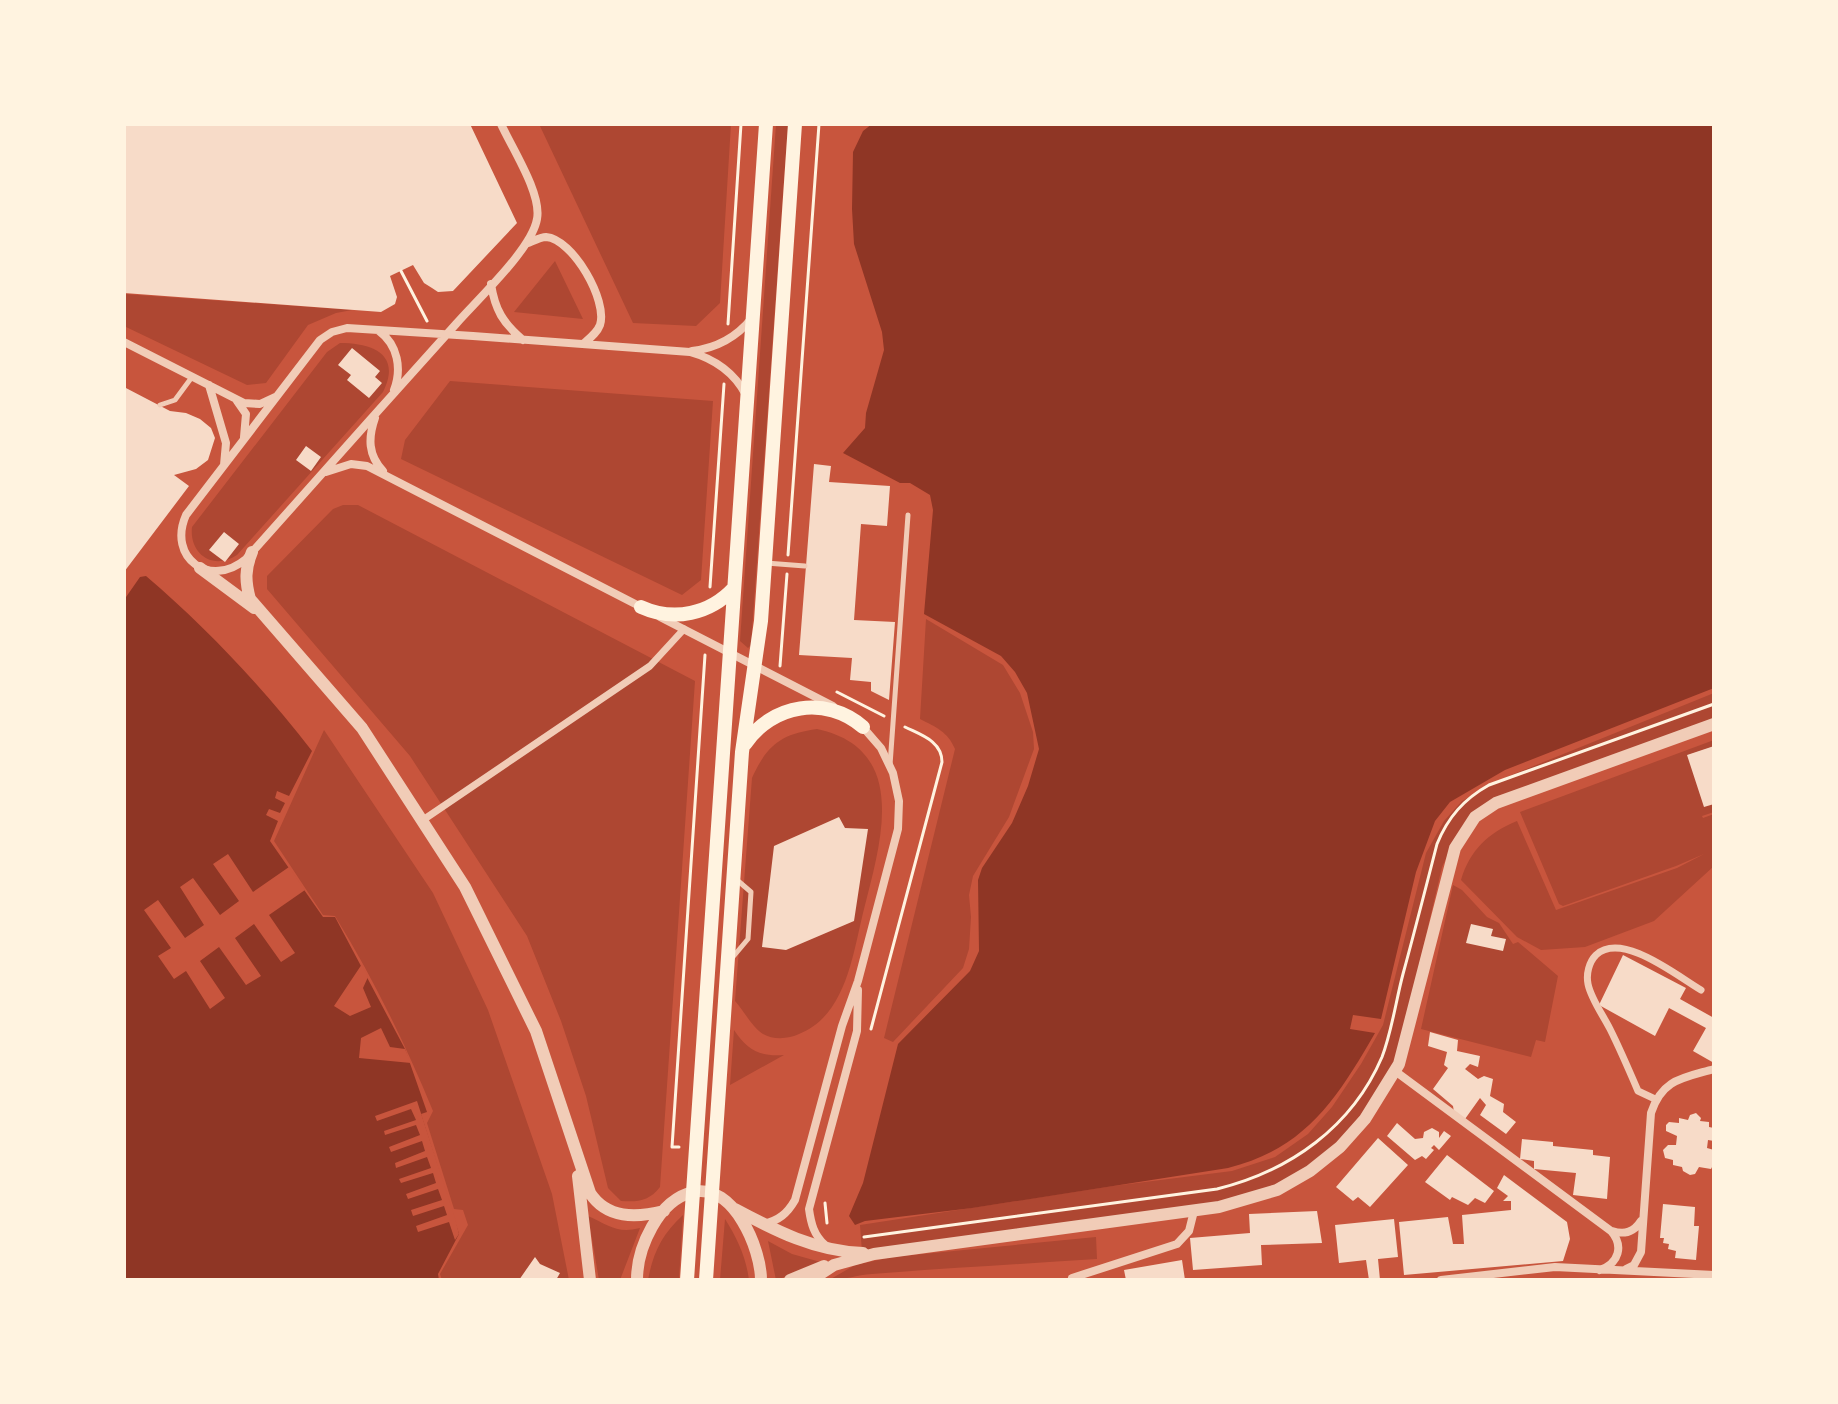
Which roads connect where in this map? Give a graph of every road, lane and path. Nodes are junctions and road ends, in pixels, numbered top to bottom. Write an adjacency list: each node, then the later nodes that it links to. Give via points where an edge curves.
1 (501, 124): 5 (street, via 536,200 538,216)
2 (766, 124): 8 (main road)
3 (795, 124): 30 (main road)
4 (819, 124): 31 (path)
5 (528, 243): 7 (street); 14 (street, via 546,237 576,255 601,316 593,336)
6 (401, 271): 10 (path)
7 (491, 284): 11 (street); 12 (street, via 505,326)
8 (753, 317): 15 (street, via 723,343); 21 (main road)
9 (378, 330): 10 (street); 18 (street, via 332,332); 19 (street, via 399,364)
10 (434, 334): 11 (street)
11 (445, 335): 12 (street); 19 (street)
12 (523, 341): 14 (street)
13 (124, 342): 16 (street)
14 (582, 344): 15 (street)
15 (684, 351): 21 (street, via 719,364)
16 (192, 377): 17 (street); 22 (lane, via 175,400)
17 (209, 385): 20 (street); 25 (street, via 226,443)
18 (282, 390): 20 (street, via 255,405); 24 (street)
19 (391, 396): 23 (street)
20 (233, 398): 24 (street, via 247,422)
21 (747, 398): 34 (main road)
22 (160, 405)
23 (383, 405): 26 (street); 27 (street, via 370,434 371,453)
24 (240, 444): 25 (street)
25 (224, 466): 33 (street, via 181,526 183,550)
26 (321, 475): 27 (street, via 351,464); 29 (street)
27 (389, 478): 35 (street)
28 (908, 515): 43 (lane)
29 (252, 552): 33 (street, via 224,571); 36 (street, via 245,583)
30 (765, 563): 31 (lane); 40 (main road)
31 (787, 565): 32 (lane); 39 (path)
32 (805, 566)
33 (200, 568): 36 (street)
34 (734, 588): 35 (main road, via 693,613 667,615); 38 (main road)
35 (641, 607): 37 (street)
36 (259, 613): 48 (street, via 362,728)
37 (684, 629): 38 (street); 48 (street, via 650,666)
38 (730, 653): 40 (street); 56 (main road)
39 (780, 663)
40 (754, 665): 45 (street); 46 (main road)
41 (837, 692): 43 (path)
42 (1714, 704): 66 (path, via 1489,785 1461,805 1437,844 1382,1056 1339,1122 1299,1156 1253,1179 1217,1189)
43 (893, 721): 47 (lane); 51 (path, via 936,744 942,762)
44 (1714, 724): 53 (street, via 1496,803 1475,817 1455,848)
45 (863, 727): 46 (main road, via 836,711 798,708 769,720); 47 (street)
46 (743, 747): 57 (main road)
47 (890, 765): 49 (street, via 899,801 898,829)
48 (423, 820): 55 (street, via 465,887 536,1031)
49 (858, 981): 63 (street, via 795,1200 776,1221); 68 (street, via 857,1031 809,1209 816,1237)
50 (1701, 990): 54 (street, via 1634,950 1613,947 1592,960 1587,976 1591,993 1638,1091)
51 (869, 1039)
52 (1714, 1069): 54 (street, via 1676,1080)
53 (1395, 1071): 61 (street, via 1353,1134 1310,1171 1260,1196); 65 (street)
54 (1655, 1099): 62 (street)
55 (576, 1154): 60 (street, via 586,1185 605,1209 627,1216); 76 (street)
56 (693, 1192): 57 (street); 60 (street); 77 (main road)
57 (712, 1194): 59 (street); 78 (main road)
58 (825, 1204): 64 (path)
59 (731, 1207): 63 (street); 79 (street, via 755,1247)
60 (664, 1211): 74 (street, via 647,1233)
61 (1194, 1211): 69 (street); 75 (street, via 1189,1231 1177,1244)
62 (1644, 1214): 65 (street, via 1632,1230); 72 (street)
63 (763, 1224): 68 (street)
64 (828, 1227)
65 (1611, 1231): 67 (street)
66 (857, 1239)
67 (1619, 1244): 71 (street, via 1613,1264); 72 (street)
68 (832, 1250): 69 (street)
69 (874, 1254): 70 (street)
70 (847, 1261): 80 (street); 81 (street)
71 (1600, 1270): 72 (street); 82 (street, via 1555,1267)
72 (1637, 1272): 73 (street)
73 (1714, 1275)
74 (635, 1277)
75 (1072, 1278)
76 (590, 1280)
77 (687, 1280)
78 (706, 1280)
79 (761, 1280)
80 (790, 1280)
81 (811, 1280)
82 (1441, 1280)

